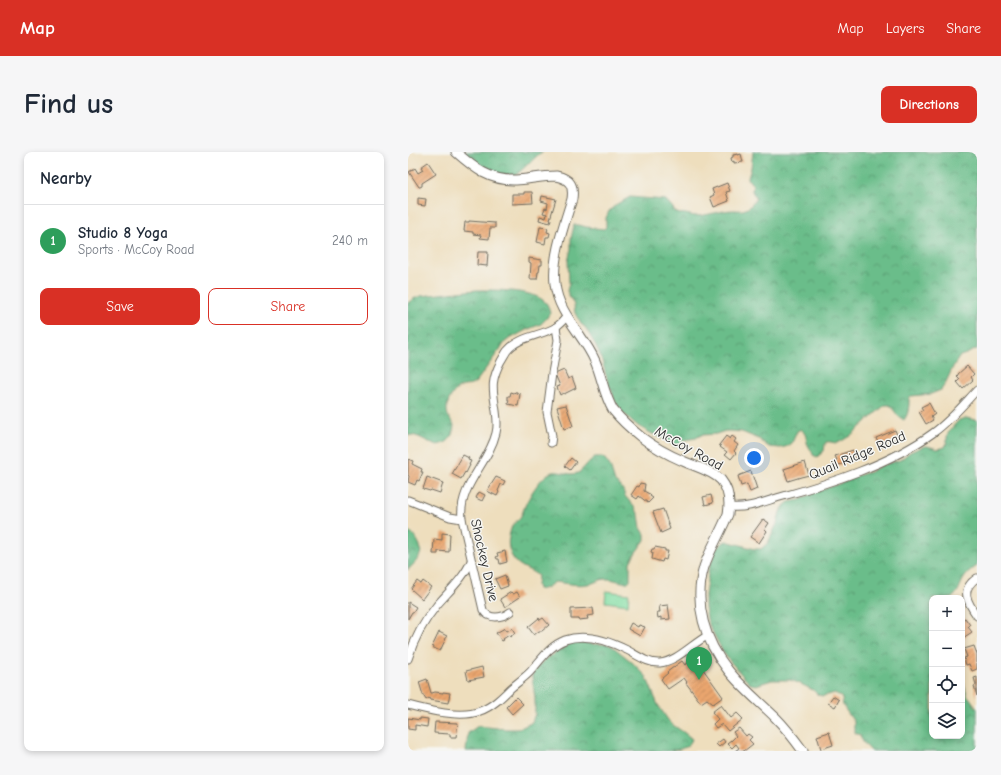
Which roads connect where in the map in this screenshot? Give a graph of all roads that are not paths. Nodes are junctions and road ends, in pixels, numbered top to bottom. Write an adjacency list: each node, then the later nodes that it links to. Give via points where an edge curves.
1 (456, 152): 2 (street, McCoy Road, via 492,177 509,180 556,176 562,177 570,184 573,193 555,274 559,302)
2 (567, 316): 3 (street, Shockey Drive); 7 (street, McCoy Road, via 590,350 609,402 622,420 653,445 715,475 725,486)
3 (556, 326): 5 (street, via 558,340 547,412); 8 (street, Shockey Drive, via 514,344 507,351 494,375 496,434 466,493)
4 (977, 390): 7 (street, Quail Ridge Road, via 943,426 897,454 855,473 805,490 755,505)
5 (551, 443)
6 (408, 500): 8 (street, via 450,517)
7 (729, 508): 13 (street, McCoy Road, via 701,580 700,604)
8 (462, 519): 9 (street, Shockey Drive)
9 (471, 561): 11 (street, Shockey Drive, via 485,614 500,617); 14 (street, via 425,622)
10 (977, 578): 12 (street, via 969,584 966,596)
11 (510, 612)
12 (977, 616)
13 (707, 636): 15 (street, via 674,658 657,663 607,642 590,638 572,638 554,646 526,675 480,711 454,714); 16 (street, McCoy Road, via 729,671 777,719)
14 (408, 659)
15 (408, 705)
16 (803, 751)

